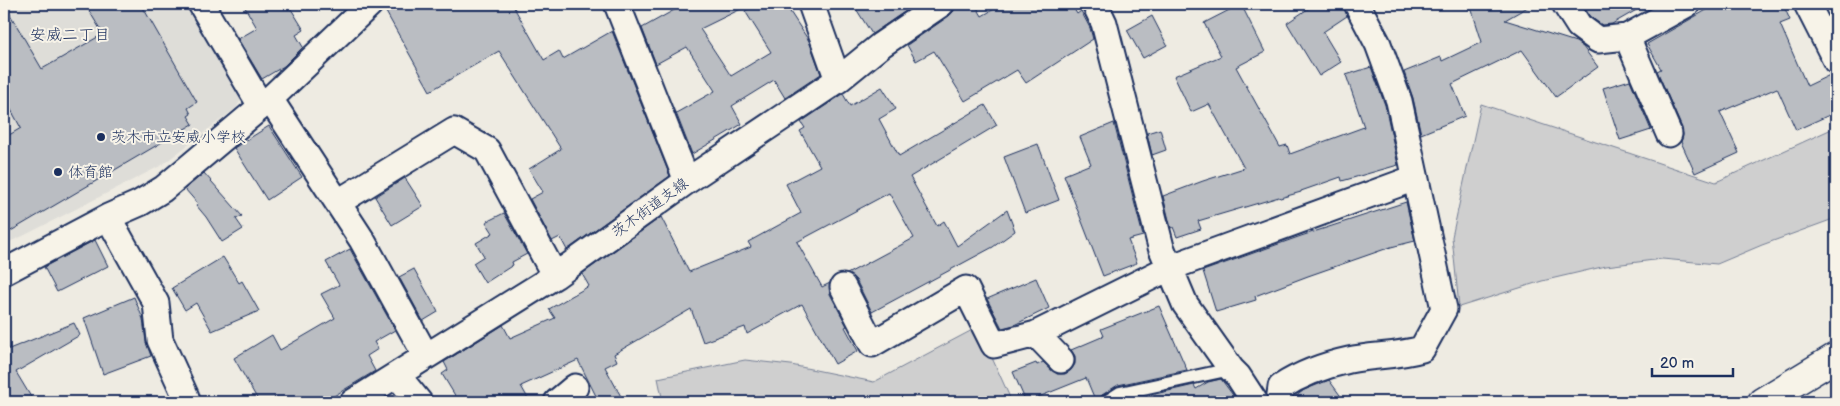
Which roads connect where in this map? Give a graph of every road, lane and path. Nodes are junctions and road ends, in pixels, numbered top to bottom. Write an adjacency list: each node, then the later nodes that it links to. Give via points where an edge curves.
1 (201, 4): 14 (street)
2 (370, 4): 14 (street)
3 (617, 4): 17 (street)
4 (810, 4): 13 (street)
5 (941, 4): 13 (street, 茨木街道支線, via 881,45)
6 (1095, 4): 20 (street, via 1104,23)
7 (1357, 4): 16 (street, via 1378,44 1399,101)
8 (1565, 4): 11 (street, via 1579,26 1598,40)
9 (1687, 4): 11 (street)
10 (1807, 4): 12 (street)
11 (1627, 37): 15 (street)
12 (1836, 61)
13 (838, 80): 17 (street, 茨木街道支線)
14 (266, 102): 19 (street, via 162,189); 25 (street, via 362,240)
15 (1669, 134)
16 (1415, 178): 20 (street); 35 (street, via 1444,309 1422,349 1349,360 1298,377 1281,387)
17 (687, 181): 22 (street, 茨木街道支線)
18 (345, 198): 22 (street, via 454,131 487,150)
19 (108, 217): 21 (street); 30 (street, via 156,303 160,340 186,397)
20 (1169, 268): 24 (street); 28 (street, via 1185,304)
21 (4, 272)
22 (555, 276): 25 (street, 茨木街道支線)
23 (843, 287): 24 (street, via 872,344 966,289 994,345)
24 (1036, 334): 27 (street)
25 (426, 356): 29 (street, 茨木街道支線)
26 (1836, 357): 36 (main road)
27 (1061, 360)
28 (1231, 369): 33 (lane, via 1120,393); 34 (street)
29 (397, 375): 31 (street, 茨木街道支線); 32 (street)
30 (182, 402)
31 (353, 402)
32 (418, 402)
33 (1106, 402)
34 (1255, 402)
35 (1279, 402)
36 (1762, 402)

